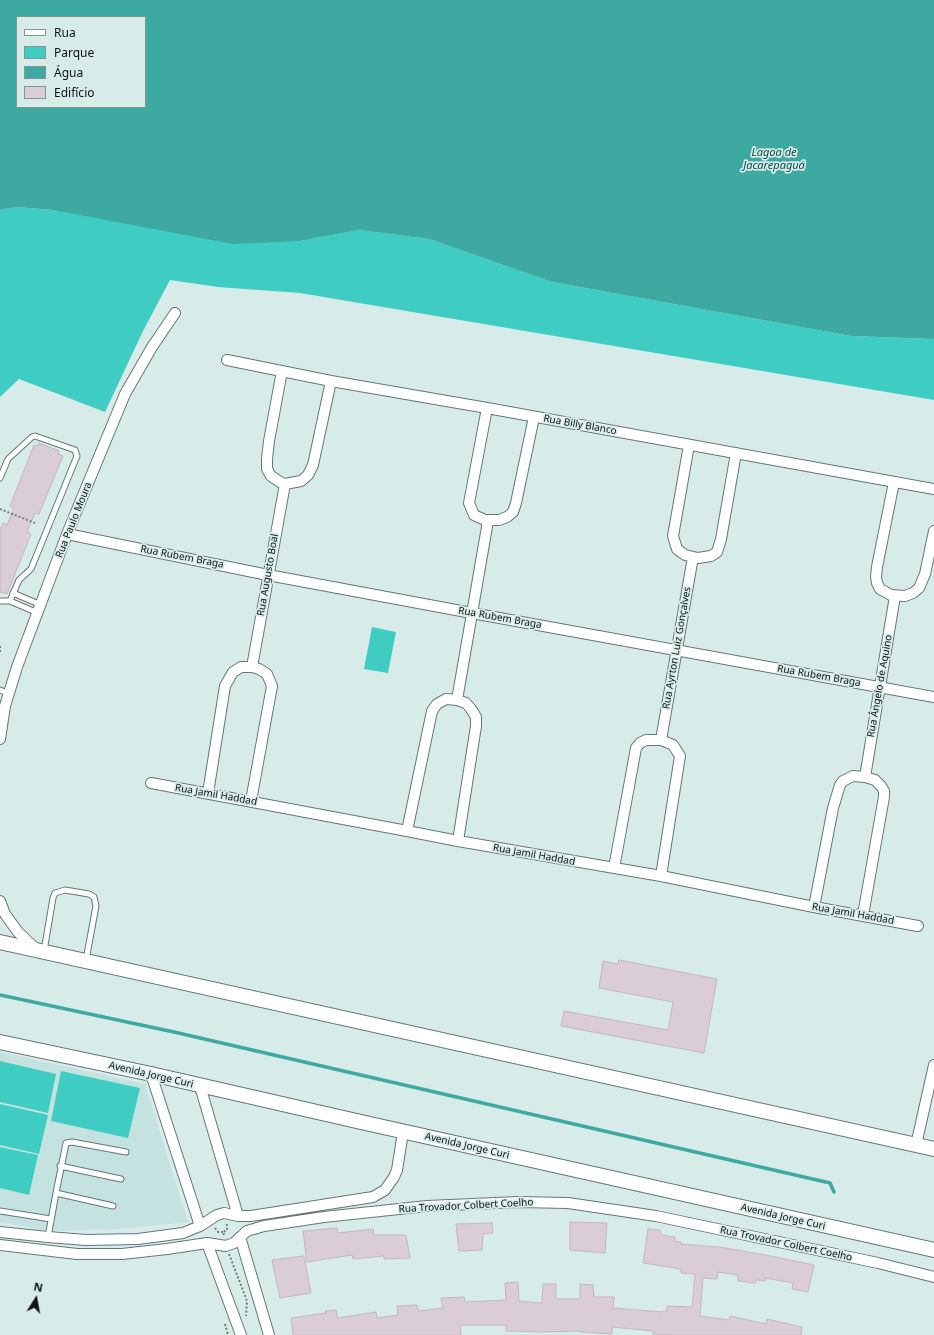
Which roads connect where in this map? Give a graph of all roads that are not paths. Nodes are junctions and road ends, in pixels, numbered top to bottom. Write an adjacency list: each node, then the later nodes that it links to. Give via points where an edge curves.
1 (175, 313): 15 (street, Rua Paulo Moura, via 125,394)
2 (227, 360): 3 (street, Rua Billy Blanco)
3 (282, 372): 4 (street, Rua Billy Blanco); 11 (street, via 269,441 267,469 271,476)
4 (331, 381): 5 (street, Rua Billy Blanco); 11 (street, via 313,465 308,476 301,481)
5 (487, 408): 6 (street, Rua Billy Blanco); 13 (street, via 469,503 474,515)
6 (534, 417): 7 (street, Rua Billy Blanco); 13 (street, via 513,512 503,519)
7 (690, 445): 8 (street, Rua Billy Blanco); 16 (street, via 672,536 677,549)
8 (736, 454): 10 (street, Rua Billy Blanco); 16 (street, via 717,552 703,558)
9 (0, 478): 18 (lane, via 8,459 32,436 75,450 77,456 32,569 19,580)
10 (894, 482): 12 (street, Rua Billy Blanco); 19 (street, via 876,578 880,589)
11 (285, 484): 17 (street, Rua Augusto Boal)
12 (934, 490)
13 (488, 521): 23 (street)
14 (934, 531): 19 (street, via 925,574 919,588 905,596)
15 (67, 534): 17 (street, Rua Rubem Braga); 22 (street, Rua Paulo Moura)
16 (693, 557): 24 (street, Rua Ayrton Luiz Gonçalves)
17 (268, 575): 23 (street, Rua Rubem Braga); 25 (street, Rua Augusto Boal)
18 (13, 593): 21 (lane); 22 (lane)
19 (895, 596): 26 (street, Rua Ângelo de Aquino)
20 (0, 601): 21 (lane)
21 (10, 601): 22 (lane)
22 (39, 609): 27 (street, Rua Paulo Moura, via 17,667)
23 (472, 613): 24 (street, Rua Rubem Braga); 29 (street)
24 (676, 651): 26 (street, Rua Rubem Braga); 31 (street, Rua Ayrton Luiz Gonçalves)
25 (252, 667): 34 (street, via 241,667 233,672 225,686); 35 (street, via 267,674 272,686)
26 (880, 687): 28 (street, Rua Rubem Braga); 32 (street, Rua Ângelo de Aquino)
27 (4, 692): 30 (street, Rua Paulo Moura, via 5,706)
28 (934, 696)
29 (457, 700): 36 (street, via 446,699 437,704 432,711); 37 (street, via 466,703 476,717)
30 (0, 739)
31 (661, 740): 38 (street, via 646,740 636,748); 39 (street, via 673,746 680,756)
32 (865, 777): 41 (street, via 853,776 843,781 840,786 833,808); 42 (street, via 875,780 881,786 884,797)
33 (151, 783): 34 (street, Rua Jamil Haddad)
34 (208, 793): 35 (street, Rua Jamil Haddad)
35 (251, 801): 36 (street, Rua Jamil Haddad)
36 (407, 830): 37 (street, Rua Jamil Haddad)
37 (458, 841): 38 (street, Rua Jamil Haddad)
38 (614, 868): 39 (street, Rua Jamil Haddad)
39 (661, 876): 41 (street, Rua Jamil Haddad)
40 (0, 901): 45 (street, via 5,914 18,932)
41 (814, 907): 42 (street, Rua Jamil Haddad)
42 (863, 915): 43 (street, Rua Jamil Haddad)
43 (918, 926)
44 (0, 942): 45 (street)
45 (40, 951): 46 (street); 46 (lane, via 55,893 64,890 89,894 94,897 96,906)
46 (86, 961): 52 (street)
47 (0, 1042): 49 (street, Avenida Jorge Curi)
48 (934, 1065): 52 (street)
49 (151, 1074): 50 (street, Avenida Jorge Curi); 62 (street)
50 (200, 1086): 51 (street, Avenida Jorge Curi); 60 (street)
51 (402, 1132): 60 (street, via 397,1170 389,1186 379,1194 373,1197); 68 (street, Avenida Jorge Curi)
52 (916, 1145): 53 (street)
53 (934, 1147)
54 (126, 1152): 55 (lane, via 68,1142)
55 (60, 1166): 56 (lane); 57 (lane)
56 (121, 1179)
57 (56, 1193): 58 (lane); 61 (lane)
58 (113, 1206)
59 (0, 1211): 61 (lane)
60 (238, 1216): 62 (street, via 224,1213)
61 (51, 1219): 65 (lane)
62 (200, 1226): 65 (street, via 182,1233 138,1239)
63 (0, 1232): 65 (street)
64 (240, 1237): 66 (street, Rua Trovador Colbert Coelho, via 226,1246); 69 (street, Rua Trovador Colbert Coelho, via 247,1231 293,1221 427,1206 518,1202 568,1203 656,1216); 71 (street)
65 (48, 1238)
66 (207, 1243): 67 (street, via 122,1254 77,1254); 70 (street)
67 (0, 1245)
68 (934, 1250)
69 (934, 1277)
70 (241, 1335)
71 (269, 1335)

